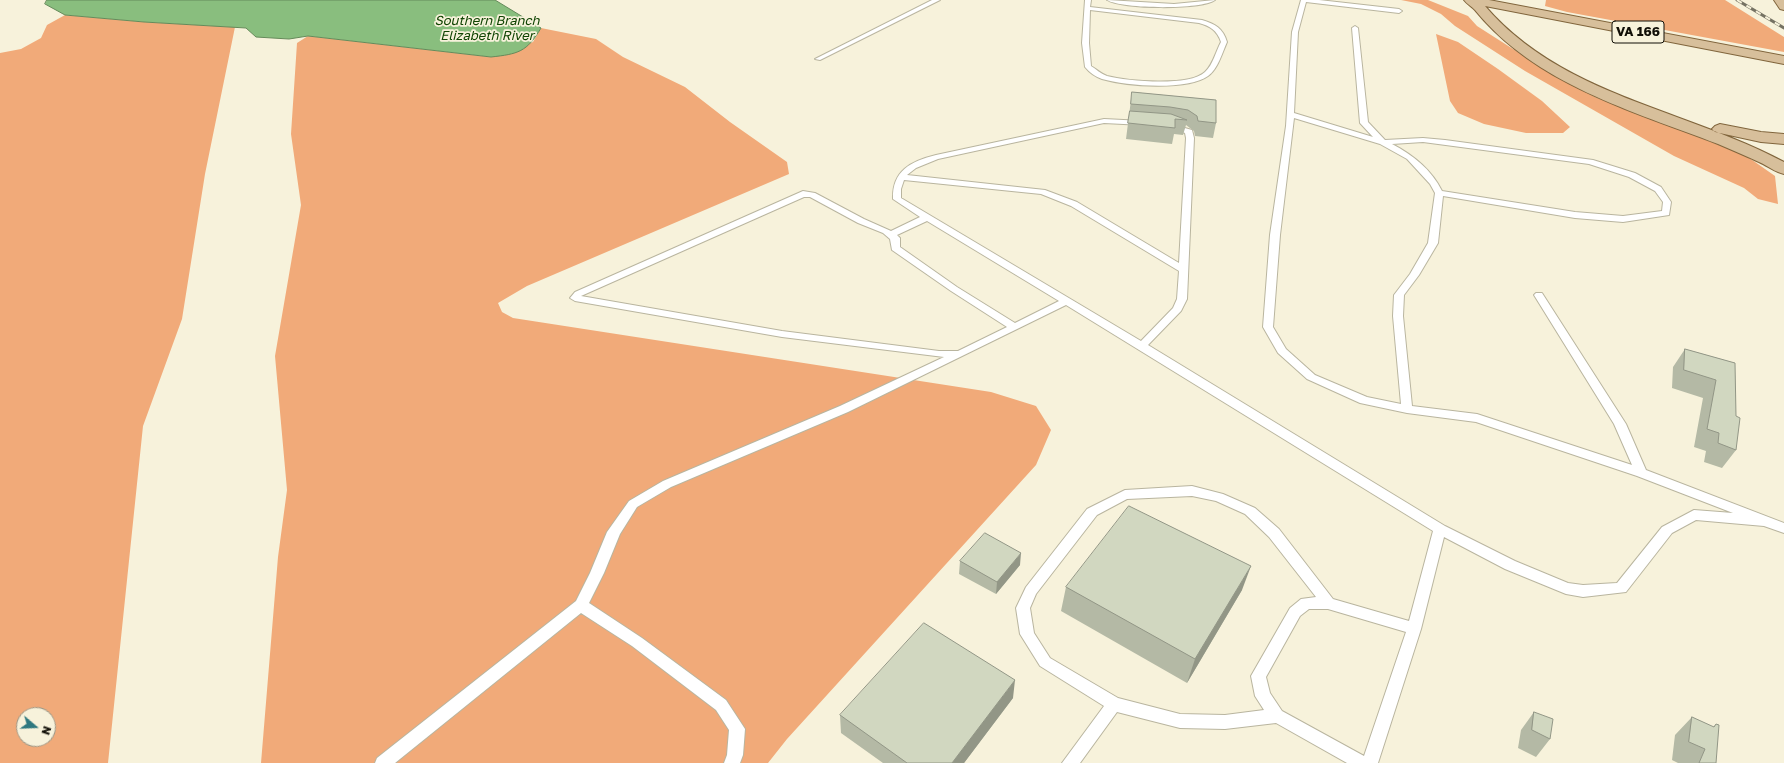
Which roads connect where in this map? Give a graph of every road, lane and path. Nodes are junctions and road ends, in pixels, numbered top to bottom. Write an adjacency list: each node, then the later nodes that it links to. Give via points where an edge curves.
1 (937, 0): 13 (lane)
2 (1088, 0): 10 (lane)
3 (1110, 0): 4 (lane, via 1160,6 1187,5)
4 (1212, 0)
5 (1304, 0): 11 (lane); 15 (lane, via 1295,32)
6 (1472, 0): 8 (main road, VA 166); 18 (main road, via 1511,38 1568,77 1659,118 1745,150)
7 (1780, 0): 9 (main road)
8 (1491, 4): 14 (main road, VA 166); 16 (main road, via 1533,46 1583,76 1642,104 1710,127 1748,135)
9 (1784, 6)
10 (1087, 8): 10 (lane, via 1088,67 1103,77 1148,83 1196,80 1206,75 1224,42 1222,35 1213,25 1200,21)
11 (1399, 11)
12 (1356, 28): 17 (lane, via 1364,123)
13 (818, 59)
14 (1784, 60)
15 (1290, 114): 17 (lane); 29 (lane, via 1275,235 1268,327 1282,351 1311,377 1364,400)
16 (1784, 138)
17 (1383, 142): 20 (lane, via 1410,157); 20 (lane, via 1445,142 1590,162 1632,175 1658,189 1668,202 1666,213 1623,220 1575,215)
18 (1784, 169)
19 (900, 177): 21 (lane, via 897,199); 23 (lane, via 1042,192 1058,197); 23 (lane, via 915,165 936,157 1089,124 1114,120 1182,128 1189,132 1190,138)
20 (1439, 193): 29 (lane, via 1433,243 1399,295 1398,316)
21 (927, 217): 22 (lane); 25 (lane)
22 (890, 235): 26 (lane, via 895,238 895,248); 28 (lane, via 812,195 803,194 594,286 574,298 782,334 939,354)
23 (1184, 270): 27 (lane, via 1182,299 1177,309)
24 (1539, 295): 30 (lane, via 1620,424)
25 (1067, 301): 26 (lane); 27 (lane)
26 (1014, 327): 28 (lane)
27 (1142, 346): 33 (lane)
28 (960, 354): 35 (lane, via 844,409 667,484 633,504 614,532)
29 (1407, 409): 30 (lane, via 1477,418)
30 (1640, 473): 31 (lane)
31 (1767, 521): 32 (lane); 33 (lane, via 1694,515 1667,530 1620,588 1583,591 1566,588 1510,565)
32 (1784, 528)
33 (1440, 529): 36 (lane)
34 (1328, 603): 36 (lane); 37 (lane, via 1274,534 1250,511 1219,497 1192,491 1125,495 1092,512 1031,591 1023,608 1027,634 1045,662); 38 (lane, via 1306,603 1295,612 1258,676 1262,696)
35 (581, 605): 39 (lane); 40 (lane, via 721,705 737,729)
36 (1414, 629): 43 (lane)
37 (1114, 704): 38 (lane, via 1180,721 1225,722); 41 (lane)
38 (1277, 716): 42 (lane)
39 (383, 763)
40 (732, 763)
41 (1070, 763)
42 (1362, 763)
43 (1370, 763)

